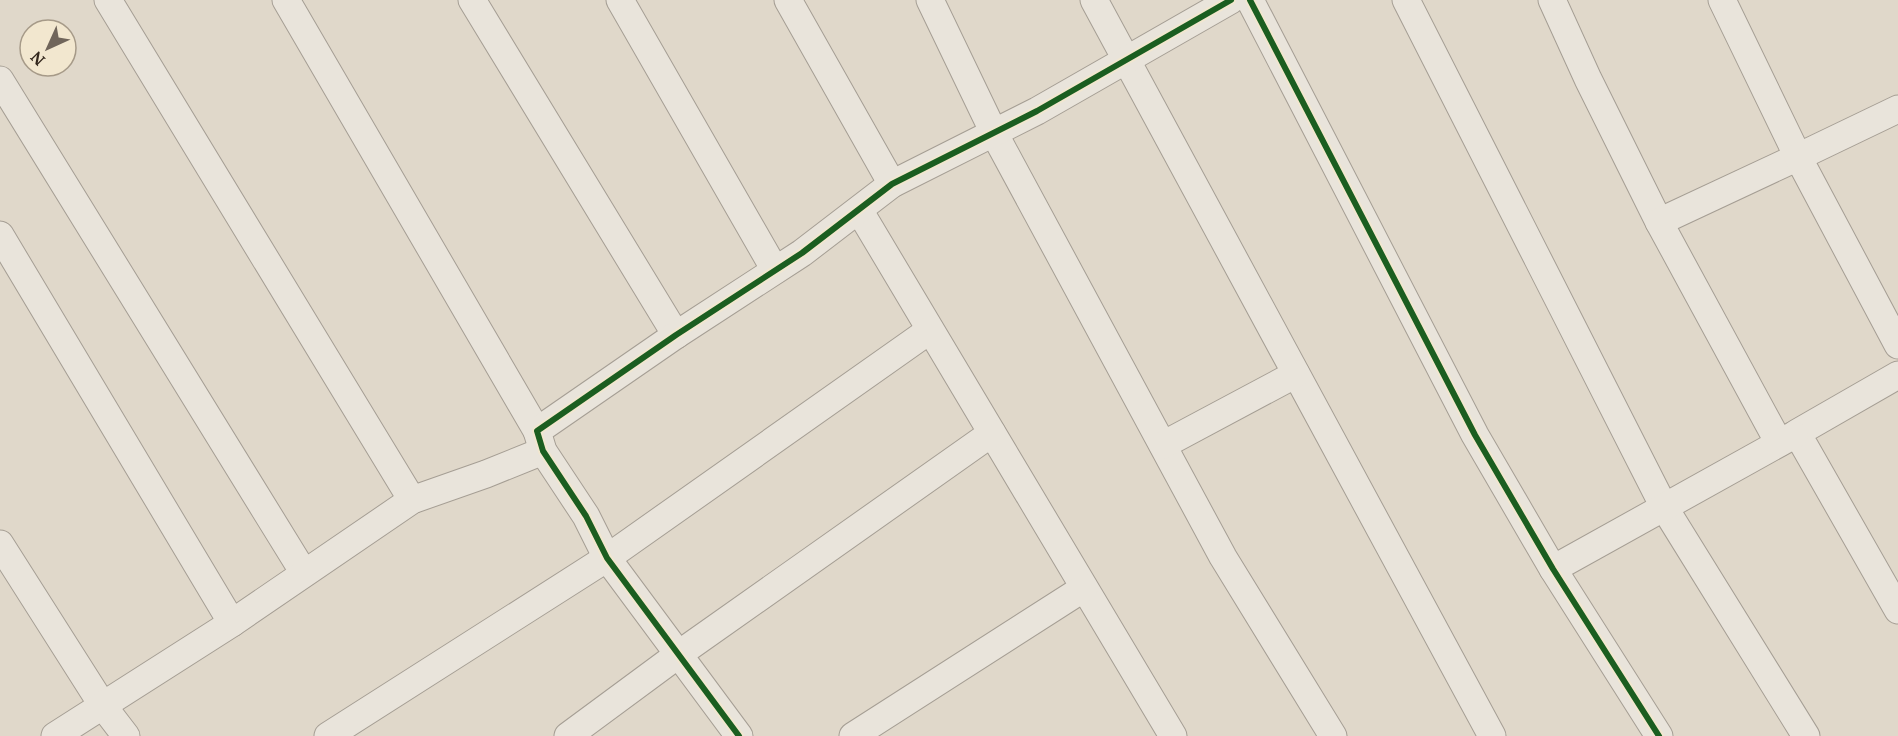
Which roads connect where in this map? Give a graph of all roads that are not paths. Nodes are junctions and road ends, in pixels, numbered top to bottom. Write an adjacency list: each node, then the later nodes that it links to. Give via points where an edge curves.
1 (108, 0): 32 (street)
2 (286, 0): 30 (street)
3 (472, 0): 24 (street)
4 (620, 0): 22 (street)
5 (788, 0): 18 (street)
6 (930, 0): 16 (street)
7 (1094, 0): 13 (street)
8 (1231, 0): 13 (street)
9 (1250, 0): 36 (street, via 1475,435)
10 (1406, 0): 33 (street)
11 (1552, 0): 20 (street)
12 (1722, 0): 17 (street)
13 (1126, 60): 16 (street); 26 (street)
14 (0, 80): 38 (street)
15 (1898, 109): 17 (street)
16 (994, 133): 18 (street); 31 (street)
17 (1798, 157): 20 (street); 25 (street)
18 (892, 184): 19 (street)
19 (859, 210): 22 (street); 23 (street)
20 (1659, 222): 29 (street)
21 (0, 235): 41 (street)
22 (775, 270): 24 (street)
23 (930, 330): 28 (street); 35 (street)
24 (676, 335): 30 (street)
25 (1898, 345)
26 (1296, 374): 31 (street); 52 (street)
27 (1898, 375): 29 (street)
28 (992, 433): 39 (street); 42 (street)
29 (1788, 438): 33 (street); 40 (street)
30 (540, 441): 32 (street, via 486,474); 35 (street)
31 (1163, 445): 51 (street, via 1254,610)
32 (412, 500): 38 (street)
33 (1664, 507): 36 (street); 54 (street)
34 (0, 544): 37 (street)
35 (607, 558): 42 (street); 46 (street)
36 (1553, 569): 53 (street)
37 (8, 573): 43 (street)
38 (304, 573): 41 (street)
39 (1084, 588): 49 (street); 50 (street)
40 (1898, 610)
41 (232, 623): 43 (street)
42 (679, 654): 47 (street); 48 (street)
43 (103, 706): 44 (street); 45 (street)
44 (55, 736)
45 (126, 736)
46 (328, 736)
47 (568, 736)
48 (739, 736)
49 (853, 736)
50 (1173, 736)
51 (1332, 736)
52 (1492, 736)
53 (1659, 736)
54 (1806, 736)

